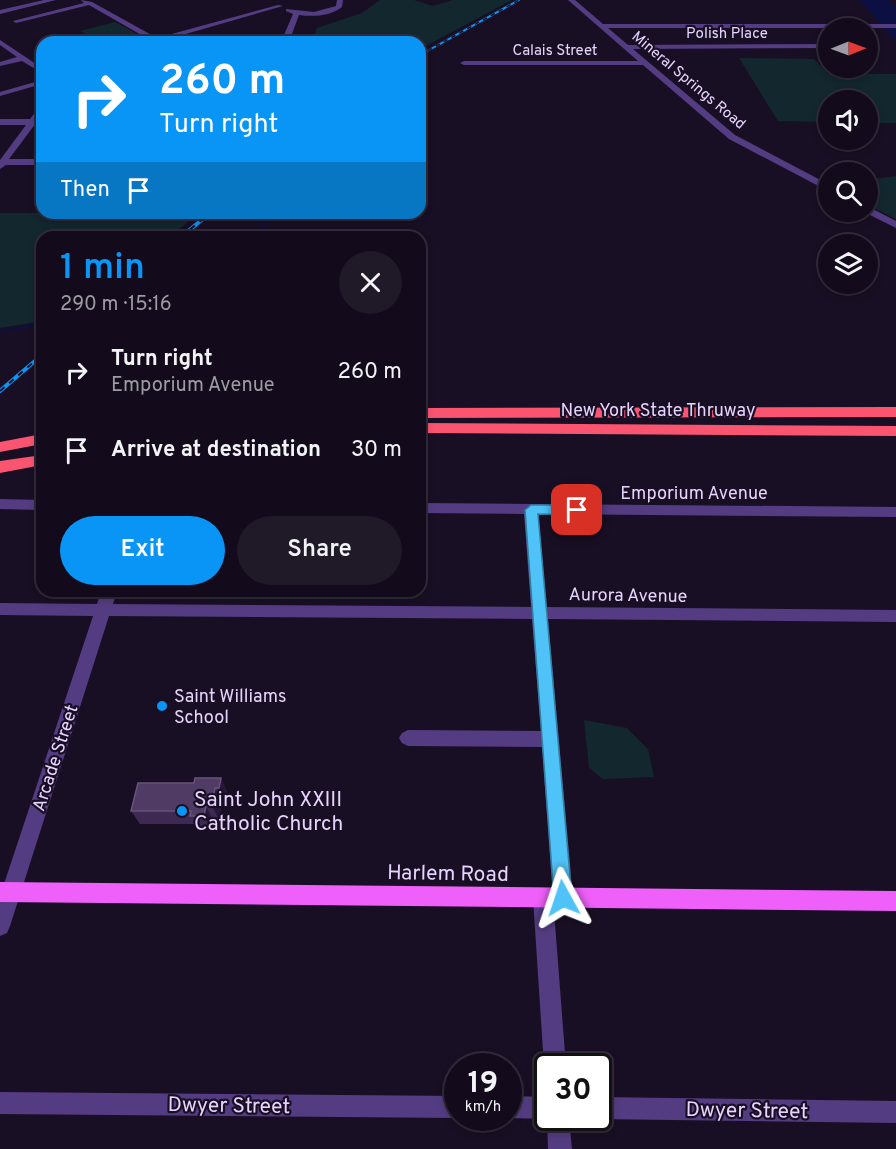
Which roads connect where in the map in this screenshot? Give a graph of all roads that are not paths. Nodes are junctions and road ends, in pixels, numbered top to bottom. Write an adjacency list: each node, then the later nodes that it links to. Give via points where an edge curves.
1 (52, 0): 7 (street)
2 (265, 0): 6 (street)
3 (341, 0): 8 (street, via 339,7 330,12)
4 (571, 0): 10 (street, Mineral Springs Road)
5 (87, 2): 9 (street); 12 (street)
6 (280, 6): 8 (street); 13 (street)
7 (0, 12)
8 (297, 13): 14 (street)
9 (16, 21)
10 (602, 26): 11 (street); 17 (street, Mineral Springs Road)
11 (896, 26)
12 (145, 36)
13 (171, 36)
14 (287, 36)
15 (0, 42): 18 (street)
16 (818, 46): 17 (street, Polish Place)
17 (627, 47): 20 (street, Mineral Springs Road)
18 (24, 58): 21 (street); 22 (street)
19 (464, 63): 20 (street, Calais Street)
20 (646, 63): 29 (street, Mineral Springs Road, via 732,137)
21 (0, 64)
22 (36, 67)
23 (36, 84): 24 (street)
24 (0, 94)
25 (36, 120): 26 (street); 27 (street)
26 (0, 122)
27 (3, 159): 28 (street)
28 (36, 162)
29 (818, 184)
30 (878, 215): 31 (street)
31 (896, 225)
32 (426, 412): 33 (highway, New York State Thruway)
33 (896, 412)
34 (426, 428): 35 (highway, New York State Thruway)
35 (896, 431)
36 (36, 440): 37 (highway)
37 (0, 447)
38 (36, 461): 39 (highway)
39 (0, 467)
40 (0, 504): 41 (street)
41 (36, 505)
42 (426, 508): 43 (street, Emporium Avenue)
43 (531, 510): 44 (street, Emporium Avenue); 48 (street)
44 (896, 513)
45 (107, 597): 47 (street, Arcade Street)
46 (0, 609): 47 (street, Aurora Avenue)
47 (103, 609): 48 (street, Aurora Avenue); 52 (street, Arcade Street)
48 (540, 613): 49 (street, Aurora Avenue); 51 (street)
49 (896, 616)
50 (408, 738): 51 (street)
51 (550, 739): 53 (street)
52 (6, 892): 53 (main road, Harlem Road); 55 (street, Arcade Street)
53 (553, 898): 54 (main road, Harlem Road); 56 (street)
54 (896, 901)
55 (0, 926)
56 (555, 1053)
57 (0, 1103): 58 (street, Dwyer Street)
58 (444, 1107)
59 (612, 1108): 60 (street, Dwyer Street)
60 (896, 1112)
61 (559, 1131): 62 (street)
62 (560, 1149)

